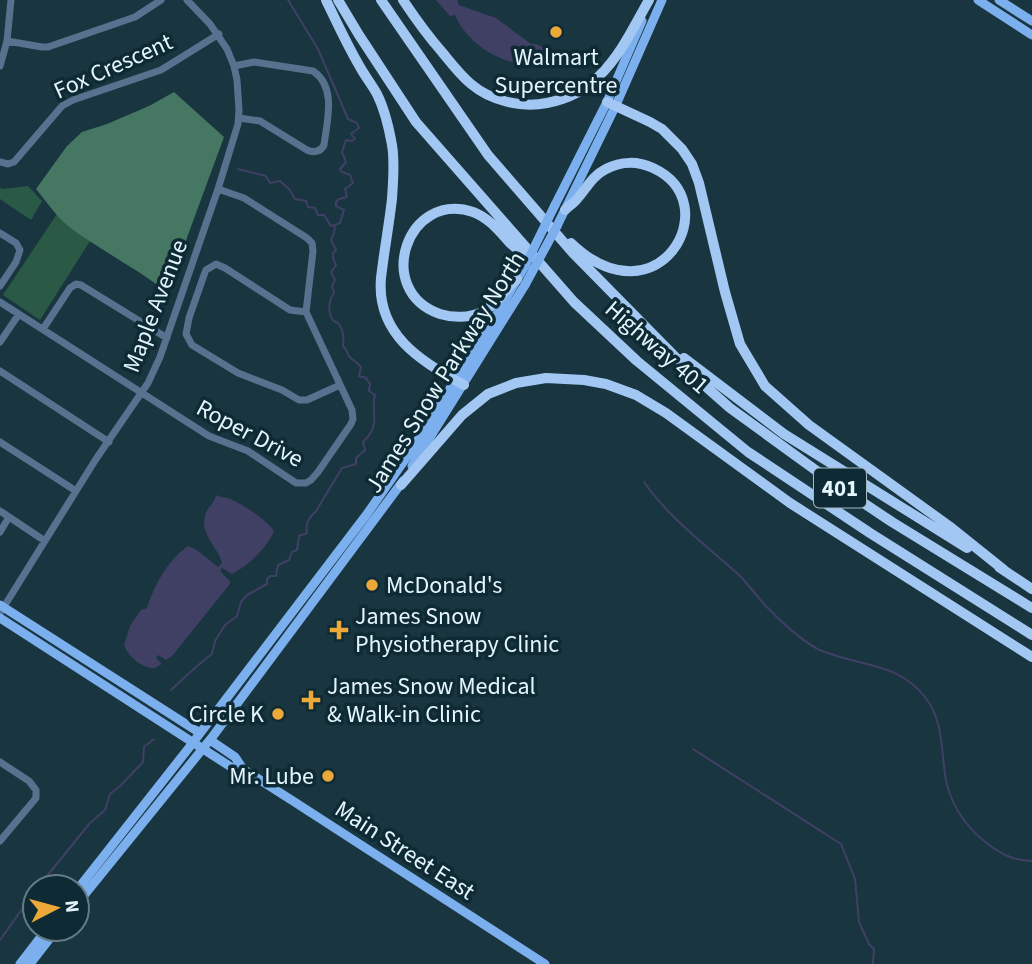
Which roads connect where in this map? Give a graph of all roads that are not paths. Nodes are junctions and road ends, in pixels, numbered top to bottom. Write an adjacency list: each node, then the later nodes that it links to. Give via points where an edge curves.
1 (11, 0): 15 (street)
2 (161, 0): 15 (street, via 130,19 48,47)
3 (187, 0): 13 (street, Maple Avenue)
4 (326, 0): 36 (highway, via 388,122 393,149 391,203 381,280 387,317 411,352)
5 (338, 0): 25 (highway, Highway 401 / 401, via 416,122)
6 (381, 0): 22 (highway, Highway 401 / 401, via 488,155)
7 (403, 0): 8 (highway, via 471,85 489,96 521,104 562,99 598,78 615,59)
8 (650, 0): 18 (main road, James Snow Parkway North)
9 (662, 0): 18 (main road, James Snow Parkway North)
10 (978, 0): 14 (main road)
11 (999, 0): 12 (main road)
12 (1032, 21)
13 (219, 34): 17 (street, Maple Avenue); 20 (street, Fox Crescent, via 160,70 62,106 14,162)
14 (1032, 35)
15 (7, 41): 16 (street)
16 (0, 66)
17 (234, 66): 19 (street, Maple Avenue); 19 (street, via 254,61 313,71 320,76 329,99 324,145 315,152 260,121)
18 (611, 104): 23 (main road, James Snow Parkway North); 47 (highway, via 662,129 692,164 740,344 765,386 809,425)
19 (239, 118): 21 (street, Maple Avenue)
20 (0, 162)
21 (218, 190): 29 (street, via 244,198 312,243); 32 (street, Maple Avenue)
22 (527, 200): 23 (highway, via 593,260 620,271 644,270 665,260 677,246 684,224 684,206 674,184 638,163 604,170 576,201); 34 (highway, Highway 401 / 401)
23 (560, 208): 26 (main road, James Snow Parkway North, bridge, via 525,265); 26 (main road, James Snow Parkway North, bridge, via 557,226)
24 (0, 233): 27 (street, via 20,250)
25 (546, 271): 26 (highway, via 490,222 461,210 425,220 405,249 404,271 412,292 428,308 446,315 464,317 483,311); 52 (highway, Highway 401 / 401, via 637,362 748,452)
26 (521, 282): 36 (main road, James Snow Parkway North)
27 (0, 286)
28 (0, 302): 30 (street)
29 (306, 312): 37 (street, Roper Drive); 37 (street, via 290,310 216,264 206,270 186,334 192,345 238,373 299,400)
30 (19, 314): 31 (street); 33 (street)
31 (43, 330): 32 (street, via 70,288 80,285); 38 (street)
32 (167, 338): 38 (street, Maple Avenue)
33 (0, 342)
34 (664, 346): 47 (highway, 401, via 784,434); 50 (highway, 401, via 730,408 821,474)
35 (0, 371): 40 (street)
36 (460, 383): 41 (main road, James Snow Parkway North); 54 (main road, James Snow Parkway North)
37 (340, 385): 38 (street, Roper Drive, via 353,419 311,480 299,484 248,451 209,436)
38 (142, 392): 40 (street, Maple Avenue)
39 (0, 442): 42 (street)
40 (108, 442): 42 (street, Maple Avenue)
41 (401, 485): 53 (highway, via 463,415 488,394 546,378 607,384 666,413 790,503); 55 (main road, James Snow Parkway North)
42 (76, 491): 46 (street, Maple Avenue)
43 (0, 511): 44 (street)
44 (9, 517): 45 (street); 46 (street)
45 (0, 531)
46 (45, 541): 49 (street, Maple Avenue)
47 (1004, 570): 48 (highway, 401)
48 (1032, 589)
49 (1, 608): 54 (main road, Main Street East)
50 (1032, 608)
51 (0, 618): 56 (main road, Main Street East)
52 (1032, 635)
53 (1032, 657)
54 (200, 733): 55 (street, Main Street East); 56 (main road, James Snow Parkway North)
55 (212, 738): 57 (main road, James Snow Parkway North); 59 (main road, Main Street East)
56 (193, 742): 57 (main road, Main Street East); 61 (main road, James Snow Parkway North)
57 (203, 749): 59 (main road, Main Street East); 62 (main road, James Snow Parkway North)
58 (0, 762): 60 (street, via 29,781 36,798)
59 (243, 769): 67 (main road, Main Street East)
60 (0, 841)
61 (90, 873)
62 (91, 887)
63 (36, 943): 65 (main road)
64 (46, 943): 66 (main road)
65 (20, 964)
66 (30, 964)
67 (545, 964)

